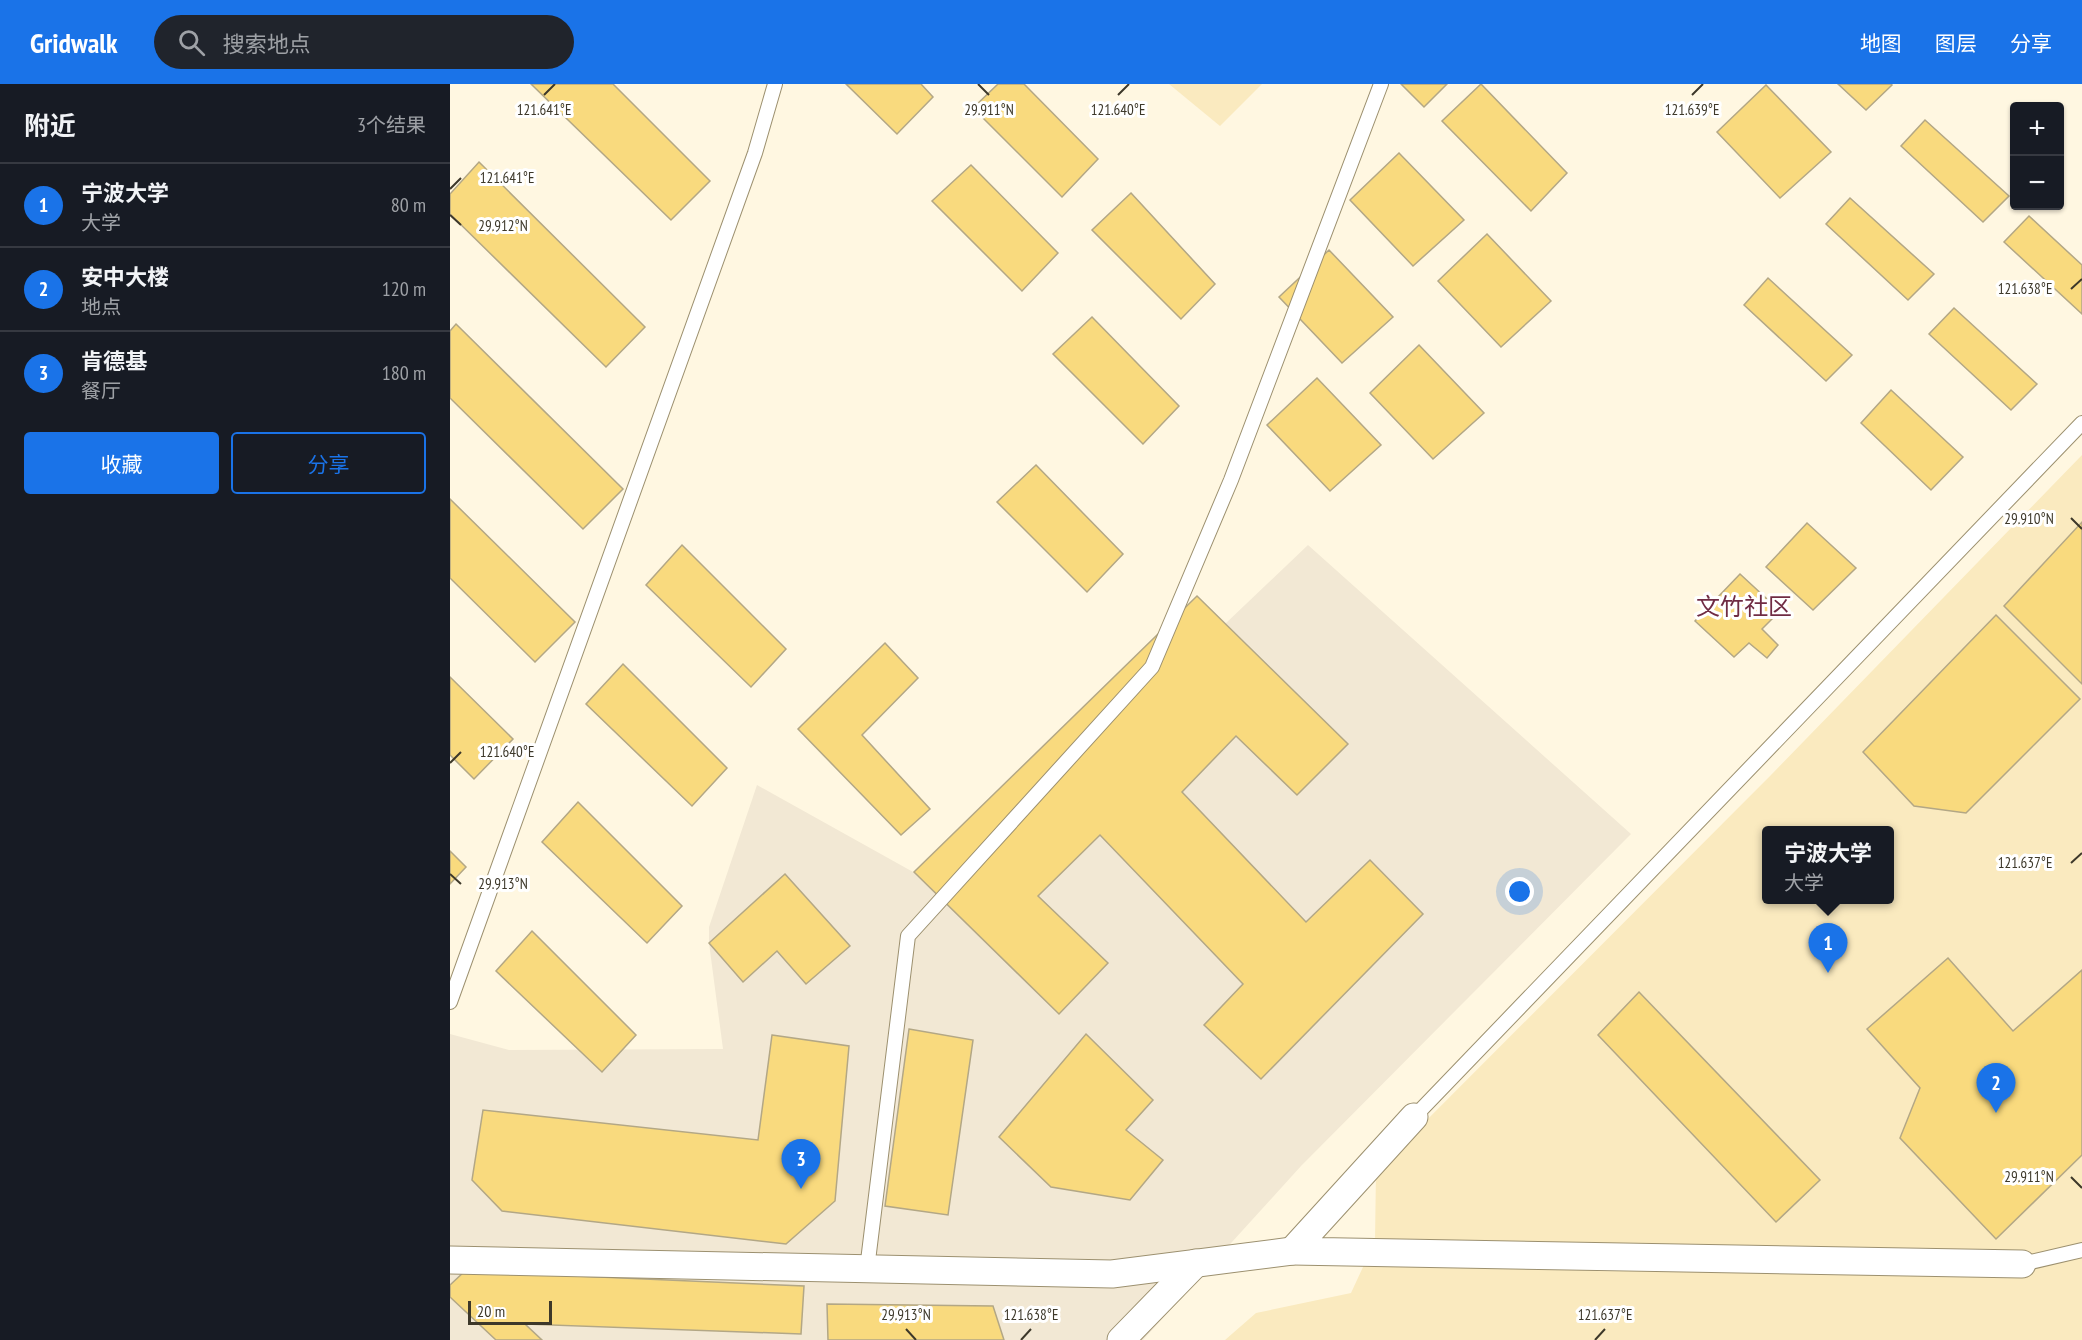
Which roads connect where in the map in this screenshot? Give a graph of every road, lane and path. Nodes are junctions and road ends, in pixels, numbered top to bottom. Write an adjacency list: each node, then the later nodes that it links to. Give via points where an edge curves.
1 (775, 84): 4 (lane, via 751,165)
2 (1382, 84): 11 (lane, via 1231,480 1152,667 908,936)
3 (2082, 423): 5 (lane)
4 (450, 1002)
5 (1414, 1117): 7 (street)
6 (2082, 1250): 10 (lane)
7 (1292, 1251): 9 (street); 10 (street)
8 (450, 1260): 11 (street)
9 (1196, 1263): 11 (street, via 1112,1274); 12 (street)
10 (2022, 1264)
11 (867, 1269)
12 (1120, 1340)

